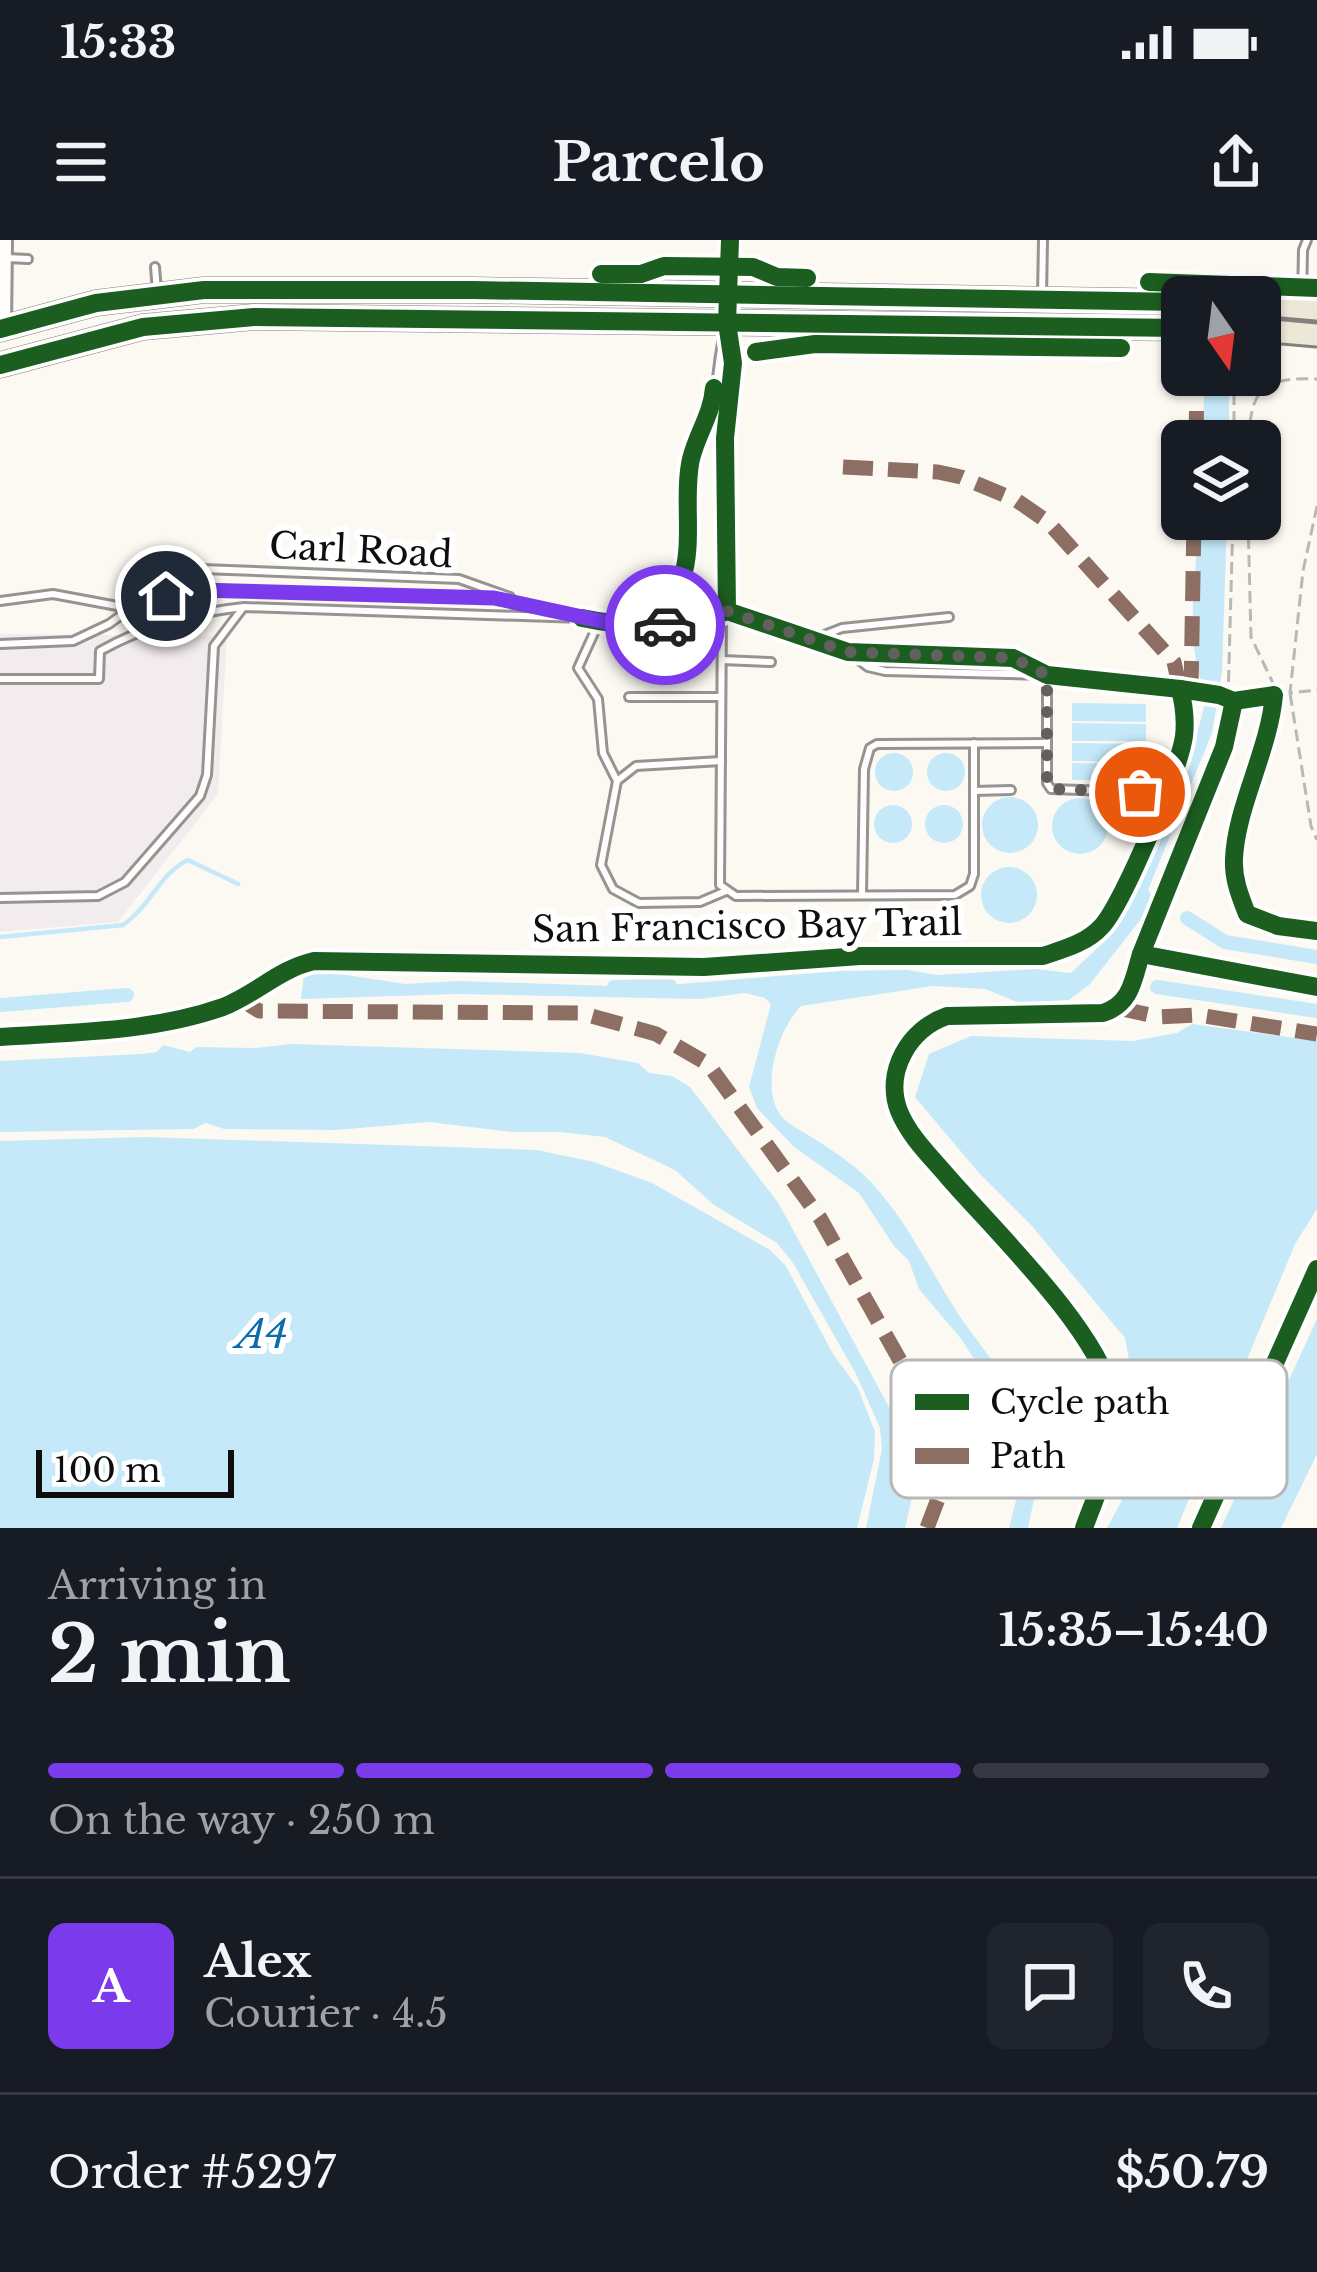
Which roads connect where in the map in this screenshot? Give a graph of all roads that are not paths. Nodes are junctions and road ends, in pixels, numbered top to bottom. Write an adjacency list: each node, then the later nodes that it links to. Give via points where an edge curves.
1 (4, 240): 5 (street)
2 (730, 240): 9 (street)
3 (1042, 240): 10 (lane)
4 (1307, 240): 12 (lane)
5 (4, 258): 6 (lane); 14 (street)
6 (28, 259)
7 (155, 267): 8 (lane)
8 (157, 294): 9 (main road, via 325,288); 14 (main road)
9 (729, 296): 10 (main road); 13 (street)
10 (1042, 300): 11 (main road)
11 (1161, 302)
12 (1309, 307): 17 (lane)
13 (727, 323): 15 (main road); 19 (main road, via 196,320); 20 (lane, via 712,405 691,460); 25 (lane, via 733,363)
14 (1, 328)
15 (1161, 328)
16 (1281, 331): 17 (main road)
17 (1294, 331): 18 (main road)
18 (1317, 335)
19 (0, 364)
20 (686, 568): 25 (lane); 29 (lane, via 669,602)
21 (0, 602): 24 (lane, via 53,594)
22 (524, 603): 24 (lane, Carl Road, via 197,590); 24 (lane, Carl Road, via 459,579 202,569 168,579); 27 (lane, Carl Road)
23 (244, 607): 27 (lane, Carl Road); 36 (lane, Carl Road, via 149,627 100,651 99,679); 49 (lane, via 214,646 200,796 111,890)
24 (131, 608): 31 (lane, Carl Road, via 73,641)
25 (724, 612): 29 (lane, Carl Road, via 646,627); 30 (lane, Carl Road); 33 (lane)
26 (949, 617): 30 (lane, via 842,628)
27 (583, 618): 28 (lane, Carl Road)
28 (599, 621): 29 (lane, Carl Road); 43 (lane, via 578,668 598,699 603,753)
29 (610, 623)
30 (812, 640): 32 (lane, Carl Road)
31 (0, 644)
32 (848, 652): 35 (lane, Carl Road, via 1013,658); 35 (lane, Carl Road, via 885,670)
33 (722, 660): 34 (lane); 39 (lane)
34 (771, 662)
35 (1047, 675): 37 (lane, Carl Road); 41 (lane)
36 (0, 679)
37 (1160, 687)
38 (629, 697): 39 (lane)
39 (721, 697): 42 (lane)
40 (974, 743): 41 (lane); 45 (lane); 48 (lane, via 870,748)
41 (1047, 743): 46 (lane, via 1051,789)
42 (721, 761): 43 (lane, via 636,766); 47 (lane)
43 (616, 781): 47 (lane, via 601,865 613,890 639,903 700,902)
44 (1011, 790): 45 (lane)
45 (974, 791): 48 (lane, via 970,886 955,896)
46 (1140, 792)
47 (726, 891): 48 (lane)
48 (862, 896)
49 (0, 898)

